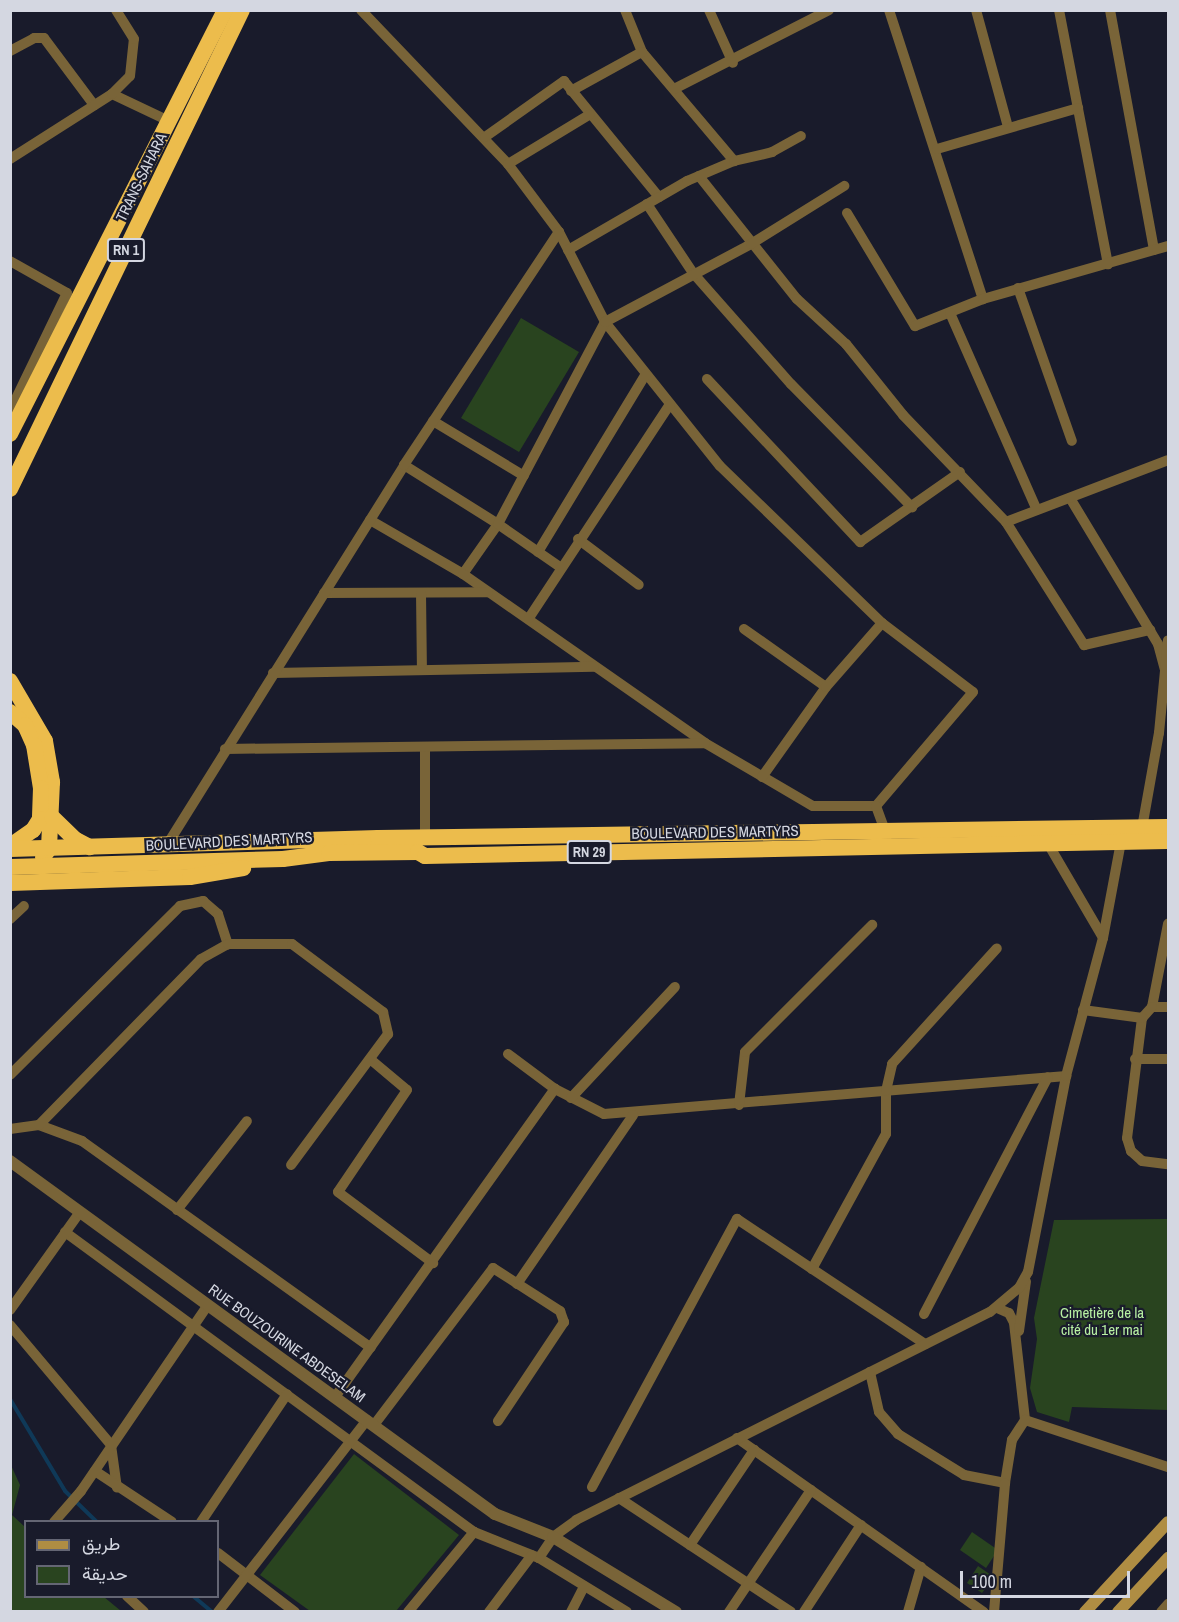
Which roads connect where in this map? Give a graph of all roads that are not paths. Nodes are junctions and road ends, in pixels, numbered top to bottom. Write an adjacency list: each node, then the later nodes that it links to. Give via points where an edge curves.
1 (116, 10): 17 (street, via 134,39 134,64 130,76)
2 (225, 10): 21 (highway, RN 1)
3 (242, 10): 57 (highway, TRANS-SAHARA / RN 1)
4 (361, 10): 24 (street)
5 (625, 10): 13 (street)
6 (709, 10): 14 (street)
7 (889, 10): 25 (street)
8 (976, 10): 22 (street)
9 (1059, 10): 19 (street)
10 (1110, 10): 37 (street)
11 (827, 11): 14 (street)
12 (10, 51): 18 (street, via 34,38 44,38)
13 (642, 52): 15 (street); 16 (street)
14 (733, 63): 15 (street)
15 (674, 89): 27 (street)
16 (571, 91): 20 (street); 24 (street, via 564,81)
17 (112, 94): 18 (street); 21 (street)
18 (94, 105): 26 (street)
19 (1078, 108): 22 (street); 40 (street)
20 (589, 115): 28 (street); 31 (street)
21 (169, 121): 51 (highway, RN 1)
22 (1008, 127): 25 (street)
23 (801, 136): 27 (street, via 772,152)
24 (485, 137): 28 (street)
25 (937, 149): 43 (street)
26 (10, 159)
27 (734, 161): 29 (street)
28 (508, 165): 34 (street)
29 (699, 176): 31 (street); 35 (street)
30 (844, 186): 35 (street)
31 (659, 197): 32 (street)
32 (647, 204): 38 (street); 41 (street)
33 (847, 213): 44 (street, via 915,326)
34 (559, 232): 38 (street); 50 (street)
35 (751, 244): 41 (street); 55 (street, via 797,299 846,344 903,416)
36 (1168, 246): 37 (street)
37 (1154, 249): 40 (street)
38 (568, 250): 45 (street)
39 (10, 261): 49 (street, via 67,293)
40 (1108, 264): 42 (street)
41 (693, 273): 45 (street); 59 (street, via 791,384)
42 (1018, 288): 43 (street); 52 (street)
43 (983, 299): 44 (street)
44 (950, 313): 60 (street)
45 (605, 322): 46 (street); 56 (street)
46 (646, 374): 48 (street); 65 (street)
47 (707, 380): 59 (street, via 860,542)
48 (670, 404): 64 (street); 73 (street, via 720,466)
49 (10, 411)
50 (433, 421): 54 (street); 56 (street)
51 (10, 434)
52 (1072, 441)
53 (1168, 460): 58 (street)
54 (404, 465): 61 (street); 63 (street)
55 (960, 472): 59 (street); 62 (street)
56 (524, 476): 63 (street)
57 (10, 489)
58 (1070, 498): 60 (street); 75 (street)
59 (912, 507)
60 (1036, 510): 62 (street)
61 (370, 520): 67 (street); 70 (street)
62 (1006, 522): 75 (street, via 1084,645)
63 (498, 524): 65 (street); 67 (street)
64 (578, 539): 66 (street); 68 (street)
65 (538, 552): 66 (street)
66 (560, 567): 72 (street)
67 (463, 574): 69 (street)
68 (639, 585)
69 (488, 592): 71 (street); 72 (street)
70 (324, 593): 71 (street); 80 (street)
71 (422, 593): 78 (street)
72 (529, 618): 77 (street)
73 (882, 623): 82 (street); 88 (street, via 973,692)
74 (744, 629): 82 (street)
75 (1150, 630): 79 (street)
76 (1168, 640): 79 (street)
77 (594, 667): 78 (street); 84 (street)
78 (422, 670): 80 (street)
79 (1165, 670): 91 (street)
80 (273, 673): 86 (street)
81 (10, 681): 89 (highway, via 45,741 52,782)
82 (826, 687): 87 (street)
83 (10, 712): 89 (highway, via 25,725 34,745)
84 (705, 743): 85 (street); 87 (street)
85 (425, 747): 86 (street); 92 (street)
86 (225, 749): 97 (street)
87 (762, 777): 88 (street, via 813,806)
88 (876, 806): 93 (street)
89 (46, 818): 98 (highway); 99 (highway); 100 (highway)
90 (1168, 827): 91 (highway, BOULEVARD DES MARTYRS / RN 29)
91 (1142, 828): 93 (highway, BOULEVARD DES MARTYRS / RN 29)
92 (425, 838): 93 (highway, BOULEVARD DES MARTYRS / RN 29); 97 (highway, BOULEVARD DES MARTYRS / RN 29)
93 (887, 838): 95 (highway, BOULEVARD DES MARTYRS / RN 29); 101 (highway, BOULEVARD DES MARTYRS / RN 29, via 425,856 418,852 329,853)
94 (1168, 841): 96 (highway, BOULEVARD DES MARTYRS / RN 29)
95 (1047, 842): 96 (highway, BOULEVARD DES MARTYRS / RN 29); 108 (street)
96 (1121, 842): 108 (street)
97 (166, 845): 98 (highway, BOULEVARD DES MARTYRS / RN 29)
98 (90, 847): 100 (highway, BOULEVARD DES MARTYRS / RN 29)
99 (10, 848): 100 (highway)
100 (45, 856): 101 (highway, BOULEVARD DES MARTYRS / RN 29); 102 (highway)
101 (282, 859): 103 (highway, via 190,877)
102 (11, 867)
103 (10, 883)
104 (24, 906): 105 (street)
105 (10, 919)
106 (1168, 924): 112 (street)
107 (872, 925): 126 (street, via 745,1052)
108 (1103, 938): 114 (street)
109 (228, 944): 117 (street, via 292,944 383,1012 388,1034); 120 (street, via 218,914 203,901 180,906); 129 (street, via 201,959)
110 (997, 948): 124 (street, via 892,1065)
111 (675, 987): 125 (street)
112 (1152, 1007): 113 (street); 115 (street)
113 (1168, 1007)
114 (1083, 1010): 115 (street); 121 (street)
115 (1142, 1018): 118 (street)
116 (508, 1054): 123 (street)
117 (370, 1059): 133 (street); 137 (street, via 407,1090 338,1192)
118 (1135, 1059): 119 (street); 132 (street, via 1127,1143 1142,1161)
119 (1168, 1059)
120 (10, 1074)
121 (1066, 1076): 122 (street); 139 (street)
122 (1048, 1077): 124 (street); 144 (street)
123 (555, 1089): 125 (street); 137 (street)
124 (886, 1091): 126 (street); 138 (street, via 886,1134)
125 (571, 1098): 127 (street, via 604,1114)
126 (739, 1105): 127 (street)
127 (633, 1115): 140 (street)
128 (247, 1121): 134 (street)
129 (39, 1125): 130 (street); 134 (street, via 82,1141)
130 (10, 1130)
131 (10, 1161): 135 (street, RUE BOUZOURINE ABDESELAM)
132 (1168, 1164)
133 (291, 1166)
134 (177, 1210): 149 (street)
135 (80, 1212): 136 (street); 141 (street, RUE BOUZOURINE ABDESELAM)
136 (65, 1232): 143 (street); 146 (street)
137 (433, 1263): 149 (street)
138 (812, 1269): 147 (street); 163 (street, via 737,1219)
139 (1028, 1272): 142 (street, via 1019,1288); 148 (street)
140 (517, 1284): 154 (street, via 560,1311 564,1322); 155 (street, via 493,1268)
141 (208, 1305): 146 (street); 152 (street, RUE BOUZOURINE ABDESELAM)
142 (997, 1308): 147 (street); 148 (street, via 1009,1313)
143 (10, 1310)
144 (924, 1314)
145 (10, 1325): 158 (street)
146 (194, 1326): 151 (street); 158 (street)
147 (925, 1344): 150 (street)
148 (1018, 1344): 153 (street)
149 (371, 1348): 152 (street)
150 (870, 1372): 156 (street); 162 (street, via 879,1412 898,1434 964,1475)
151 (287, 1394): 157 (street); 169 (street)
152 (334, 1397): 155 (street, RUE BOUZOURINE ABDESELAM)
153 (1025, 1420): 160 (street); 162 (street, via 1012,1440)
154 (498, 1421)
155 (370, 1422): 157 (street); 173 (street, RUE BOUZOURINE ABDESELAM, via 495,1514)
156 (737, 1438): 159 (street); 166 (street)
157 (350, 1441): 172 (street); 179 (street)
158 (111, 1445): 161 (street); 164 (street)
159 (754, 1450): 165 (street); 174 (street)
160 (1168, 1467)
161 (95, 1471): 164 (street); 167 (street)
162 (1005, 1483): 197 (street)
163 (592, 1487)
164 (117, 1488): 168 (street)
165 (811, 1490): 171 (street); 180 (street)
166 (619, 1498): 173 (street); 174 (street)
167 (55, 1520)
168 (170, 1520)
169 (202, 1520)
170 (1168, 1522): 198 (main road)
171 (861, 1525): 178 (street); 194 (street)
172 (474, 1532): 176 (street); 187 (street)
173 (553, 1537): 176 (street); 191 (street, RUE BOUZOURINE ABDESELAM)
174 (690, 1545): 180 (street)
175 (219, 1554): 179 (street)
176 (535, 1556): 181 (street); 188 (street)
177 (1168, 1558): 199 (main road)
178 (921, 1567): 195 (street); 196 (street)
179 (247, 1575): 184 (street); 186 (street)
180 (749, 1583): 192 (street); 193 (street)
181 (584, 1586): 189 (street); 190 (street)
182 (129, 1598): 185 (street)
183 (1168, 1604): 200 (street)
184 (219, 1610)
185 (144, 1611)
186 (295, 1611)
187 (408, 1611)
188 (489, 1611)
189 (571, 1611)
190 (626, 1611)
191 (676, 1611)
192 (729, 1611)
193 (791, 1611)
194 (804, 1611)
195 (908, 1611)
196 (984, 1611)
197 (994, 1611)
198 (1085, 1611)
199 (1118, 1611)
200 (1161, 1611)

